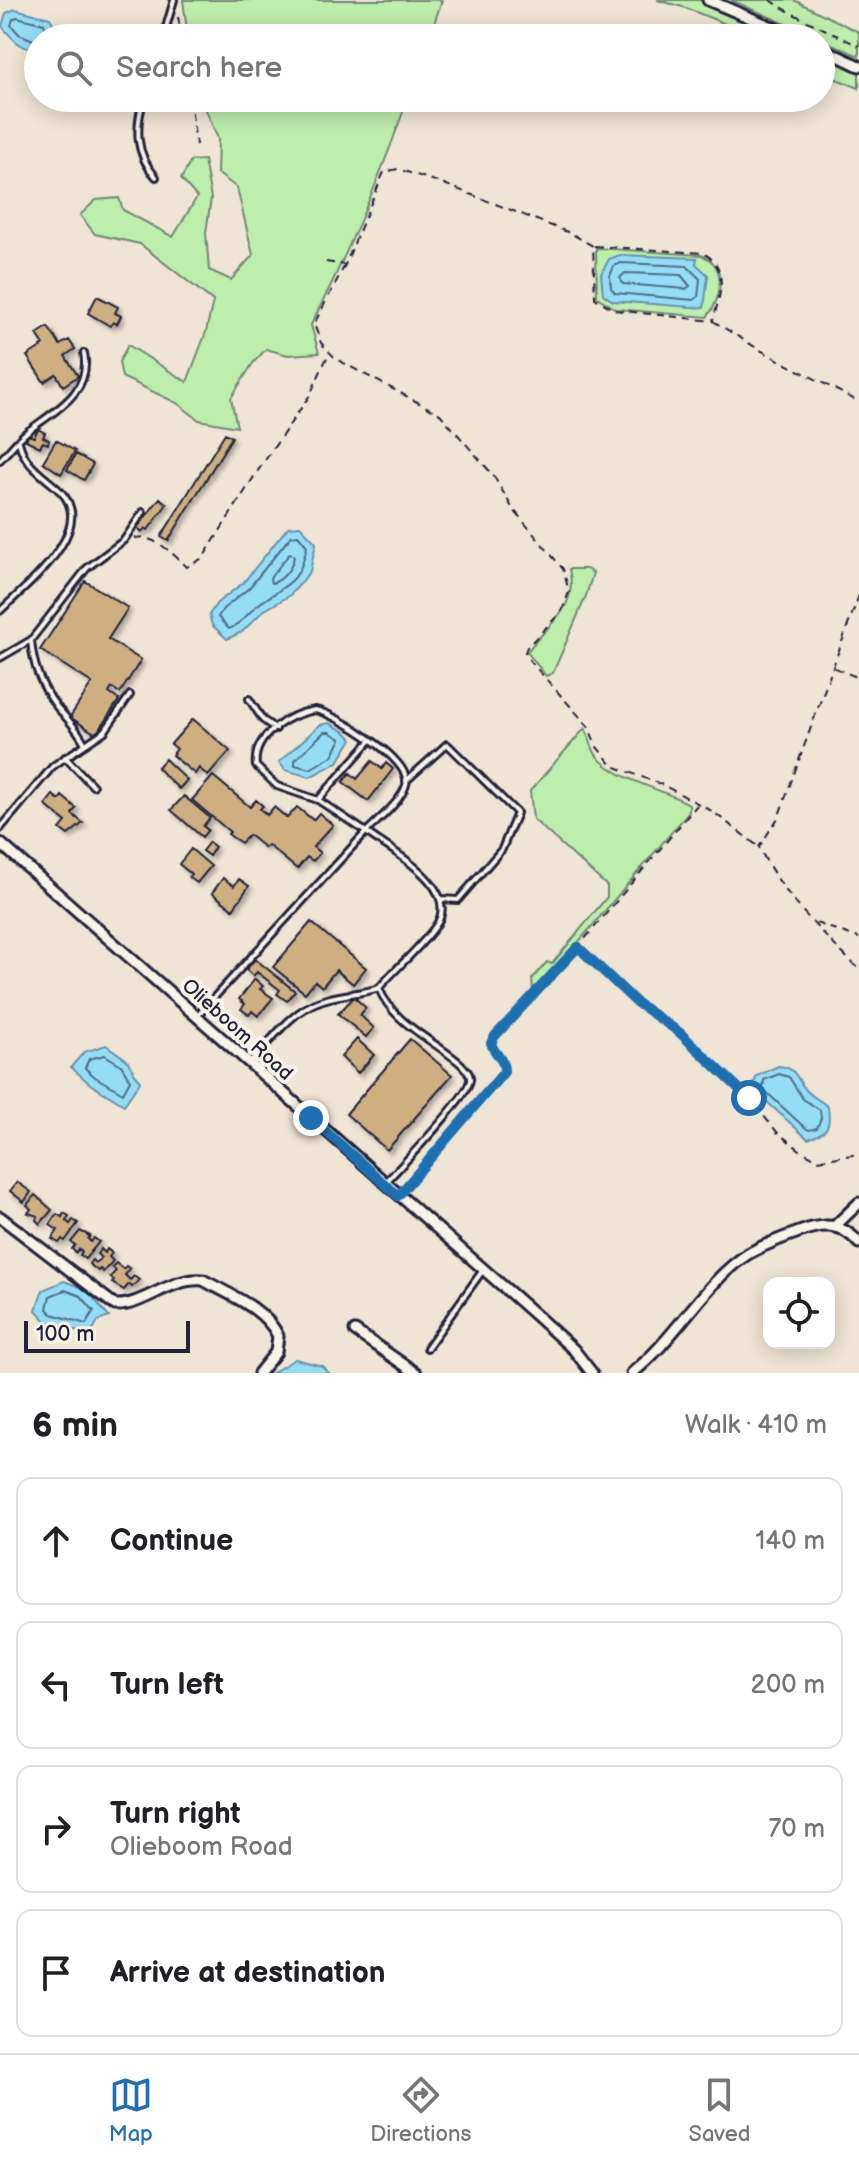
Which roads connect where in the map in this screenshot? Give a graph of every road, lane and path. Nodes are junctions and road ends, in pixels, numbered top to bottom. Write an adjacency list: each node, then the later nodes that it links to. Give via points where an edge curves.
1 (174, 0): 5 (lane)
2 (708, 0): 7 (street)
3 (770, 0): 8 (path)
4 (178, 14): 6 (path)
5 (167, 24)
6 (180, 24)
7 (765, 24)
8 (814, 24)
9 (835, 34): 10 (path)
10 (859, 46)
11 (835, 55): 12 (street)
12 (859, 66)
13 (140, 112): 16 (lane, via 139,152)
14 (192, 112): 15 (path)
15 (196, 145)
16 (156, 177)
17 (593, 246): 19 (path, via 398,169 384,172); 20 (path, via 595,298 615,310); 20 (path, via 711,257 722,275)
18 (326, 262): 19 (path)
19 (345, 265): 21 (path, via 314,324)
20 (713, 321): 23 (path)
21 (329, 351): 27 (path, via 310,395 203,558 187,567 166,547 141,537); 43 (path, via 440,414 493,475 513,509 563,569 569,592 562,611 527,647 530,661 588,726 613,766)
22 (84, 353): 24 (lane, via 86,369 71,398)
23 (859, 402)
24 (19, 442): 25 (lane); 29 (lane, via 29,465 69,503 71,525 48,564)
25 (0, 460)
26 (143, 512): 27 (lane)
27 (124, 540): 30 (lane, via 87,568)
28 (859, 595): 32 (path)
29 (0, 611)
30 (31, 640): 31 (lane); 38 (lane, via 43,685)
31 (0, 658)
32 (834, 667): 33 (path); 47 (path, via 778,818)
33 (859, 678)
34 (130, 695): 38 (lane, via 105,731)
35 (249, 699): 36 (lane)
36 (276, 729): 37 (lane, via 301,712 315,710 348,723); 42 (lane, via 261,740 256,766 277,786)
37 (370, 741): 40 (lane, via 404,769); 42 (lane)
38 (85, 744): 39 (lane)
39 (65, 757): 41 (lane); 44 (lane)
40 (406, 781): 45 (lane); 48 (lane, via 447,744 517,813 502,849 458,900)
41 (93, 786)
42 (318, 800): 45 (lane)
43 (698, 804): 47 (path); 51 (path)
44 (0, 829)
45 (366, 832): 48 (lane, via 426,877); 54 (lane)
46 (0, 843): 54 (street, Olieboom Road)
47 (759, 847): 49 (path, via 769,869)
48 (441, 899): 53 (lane, via 435,927)
49 (814, 922): 50 (path); 52 (path)
50 (859, 938)
51 (578, 947): 56 (path, via 637,1003 679,1032 800,1150 818,1160); 58 (path, via 495,1036 492,1048 504,1072)
52 (859, 969)
53 (379, 988): 55 (lane, via 305,1008); 57 (lane, via 405,1022 452,1056 470,1081)
54 (197, 1017): 55 (street, Olieboom Road)
55 (249, 1064): 57 (street, Olieboom Road)
56 (859, 1154)
57 (385, 1184): 58 (street, Olieboom Road)
58 (398, 1196): 63 (street, Olieboom Road)
59 (859, 1203): 61 (street)
60 (0, 1217): 66 (street, via 115,1305 197,1279 252,1308 278,1336 276,1352)
61 (836, 1225): 62 (street); 69 (street, via 806,1229 738,1262)
62 (859, 1243)
63 (483, 1270): 65 (lane); 68 (street, Olieboom Road, via 563,1340)
64 (355, 1331): 67 (street)
65 (427, 1348)
66 (259, 1373)
67 (416, 1373)
68 (592, 1373)
69 (632, 1373)

